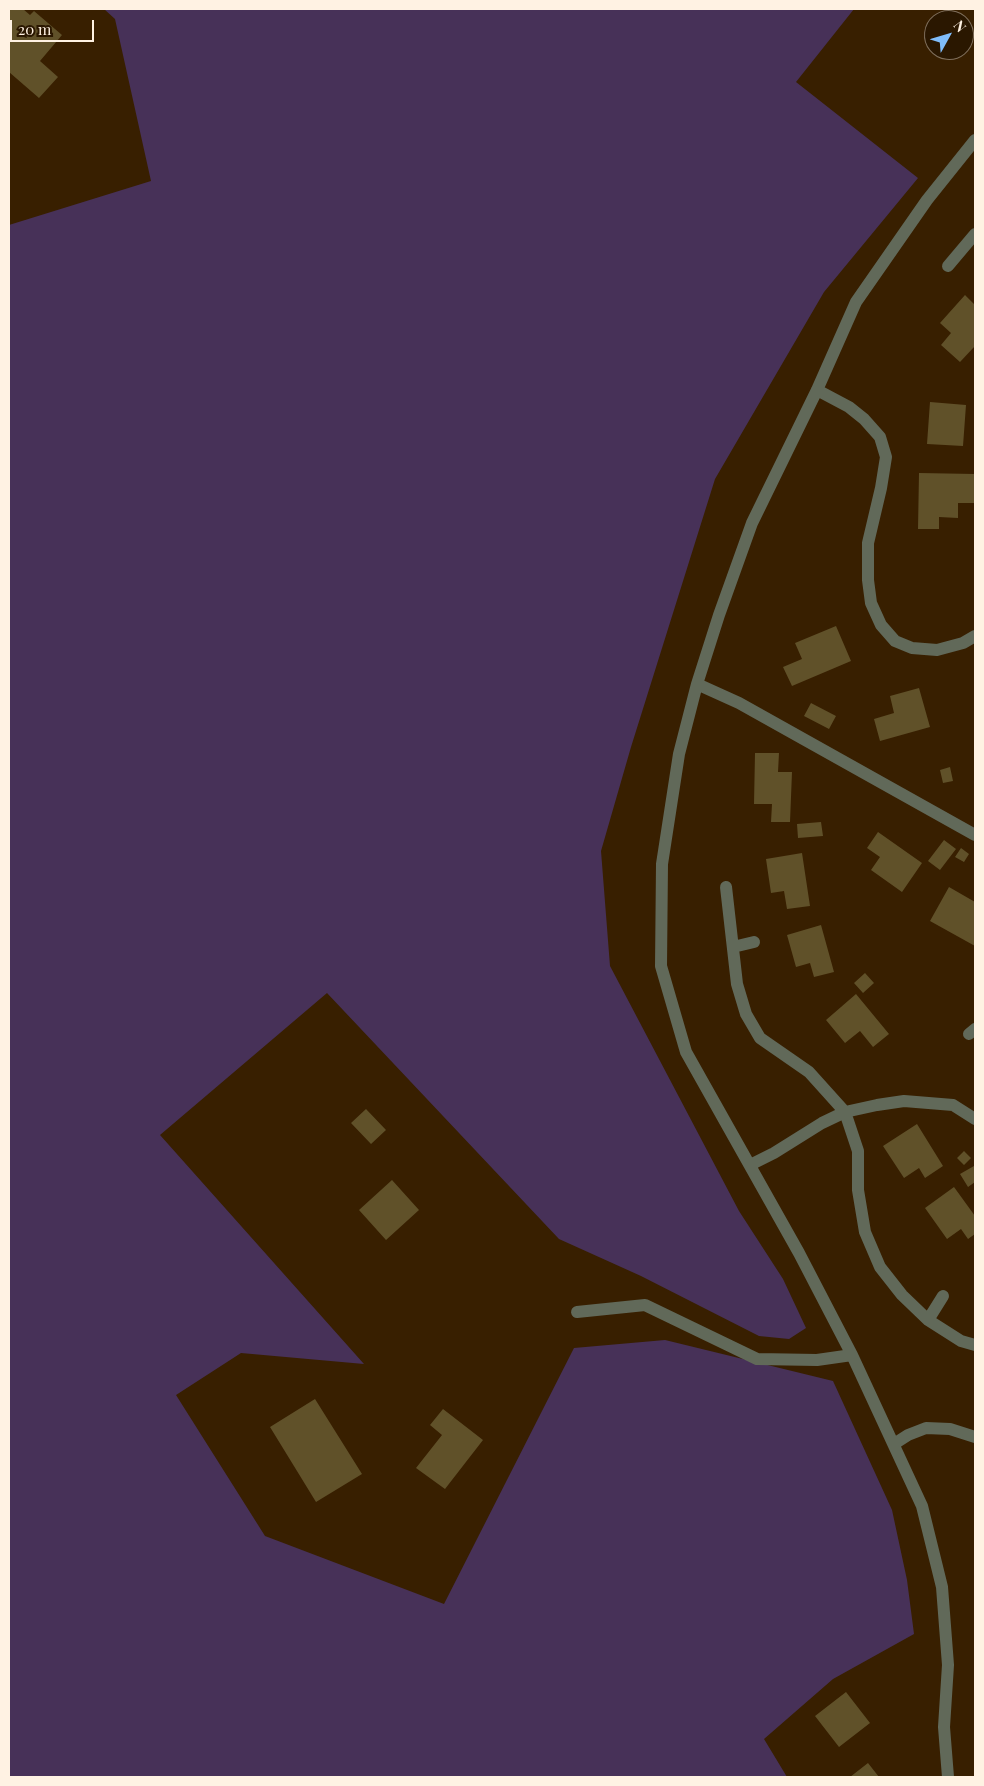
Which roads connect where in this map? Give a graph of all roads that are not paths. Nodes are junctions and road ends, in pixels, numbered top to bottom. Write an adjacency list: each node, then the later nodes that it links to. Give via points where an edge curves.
1 (975, 140): 4 (street, via 927,200 856,302)
2 (975, 234): 3 (street)
3 (948, 266)
4 (817, 390): 5 (street, via 864,419 880,437 886,457 868,543 871,604 881,625 895,641 912,648 937,650); 6 (street, via 752,523)
5 (975, 636)
6 (697, 684): 7 (street, via 739,702); 13 (street, via 679,754 662,864 661,966 686,1052)
7 (975, 835)
8 (726, 887): 10 (street)
9 (754, 942): 10 (street)
10 (733, 947): 11 (street, via 737,984 746,1014 760,1038 809,1072)
11 (845, 1112): 12 (street, via 904,1102 953,1105); 13 (street); 16 (street, via 858,1151 858,1190 865,1232 880,1267)
12 (975, 1118)
13 (750, 1166): 18 (street)
14 (943, 1296): 16 (street)
15 (577, 1312): 18 (street, via 645,1305 757,1359 817,1360)
16 (928, 1320): 17 (street, via 961,1341)
17 (975, 1345)
18 (852, 1355): 20 (street)
19 (975, 1437): 20 (street, via 950,1429 926,1428)
20 (894, 1444): 21 (street, via 922,1506 942,1588 948,1665 944,1727)
21 (948, 1777)

